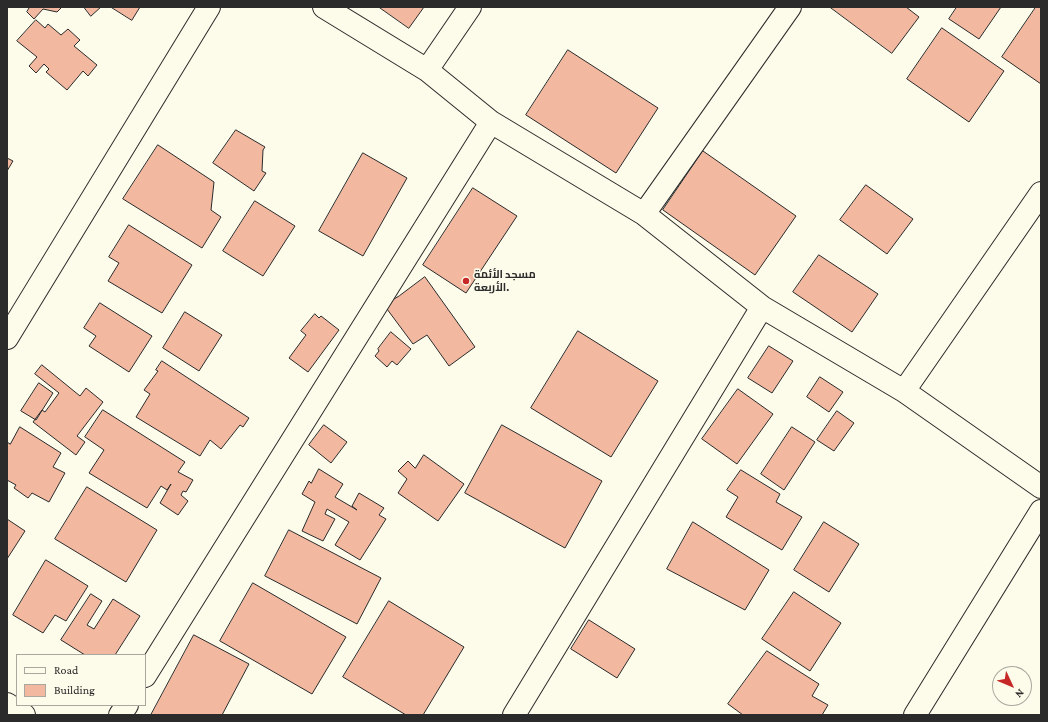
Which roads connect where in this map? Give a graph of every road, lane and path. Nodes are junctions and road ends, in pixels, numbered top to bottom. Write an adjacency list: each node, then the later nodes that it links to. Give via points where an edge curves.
1 (209, 7): 10 (street)
2 (324, 7): 5 (street)
3 (470, 7): 5 (street)
4 (790, 7): 8 (street)
5 (427, 70): 6 (street)
6 (491, 122): 8 (street); 14 (street)
7 (1041, 193): 11 (street)
8 (644, 214): 9 (street)
9 (762, 307): 11 (street); 19 (street)
10 (7, 338)
11 (904, 392): 12 (street)
12 (1041, 488)
13 (1041, 510): 20 (street)
14 (146, 674)
15 (7, 704): 17 (street)
16 (126, 706): 18 (street)
17 (24, 715)
18 (120, 715)
19 (514, 715)
20 (915, 715)

